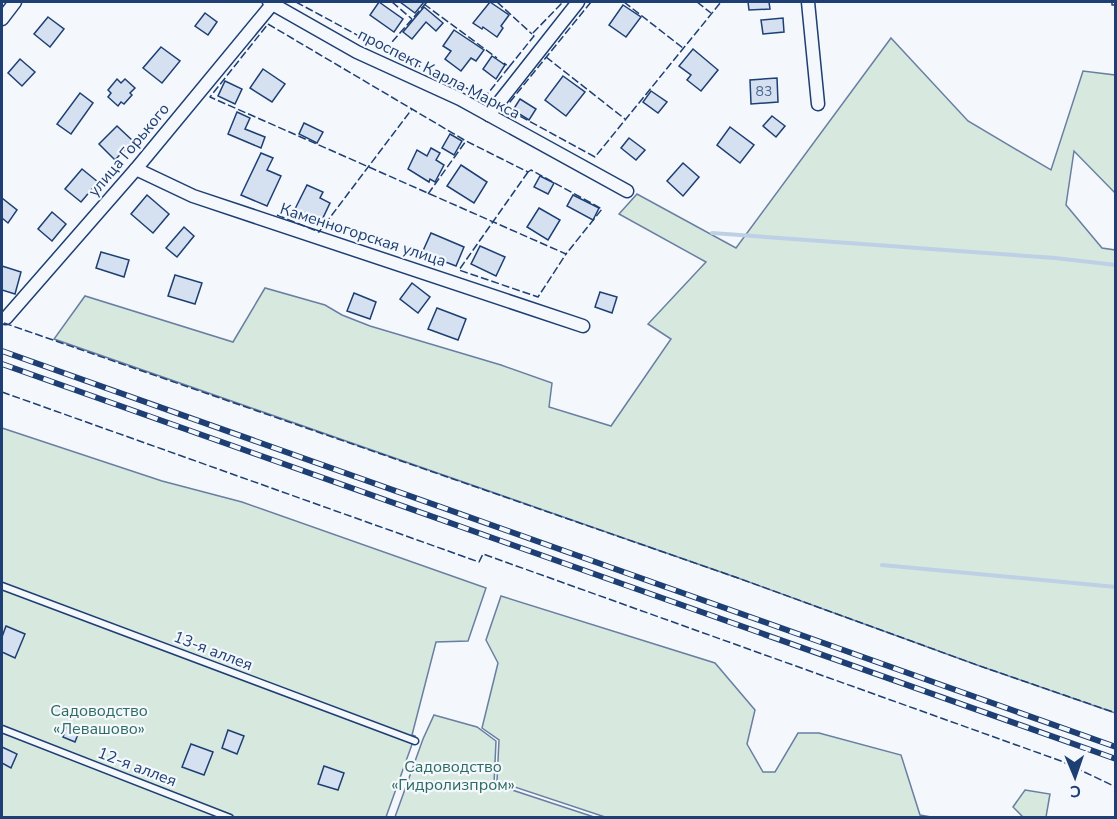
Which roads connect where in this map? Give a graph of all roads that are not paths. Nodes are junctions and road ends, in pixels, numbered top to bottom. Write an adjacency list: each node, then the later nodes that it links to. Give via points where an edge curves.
1 (15, 2): 5 (street)
2 (578, 2): 7 (street)
3 (808, 2): 6 (street)
4 (271, 3): 7 (street, проспект Карла Маркса, via 357,52); 8 (street, улица Горького)
5 (2, 19)
6 (818, 104)
7 (489, 116): 9 (street, проспект Карла Маркса)
8 (136, 169): 10 (street, улица Горького); 11 (street, Каменногорская улица, via 193,196)
9 (627, 191)
10 (6, 318)
11 (583, 326)
12 (2, 586): 14 (lane, 13-я аллея)
13 (2, 729): 15 (lane, 12-я аллея)
14 (415, 741)
15 (230, 818)

